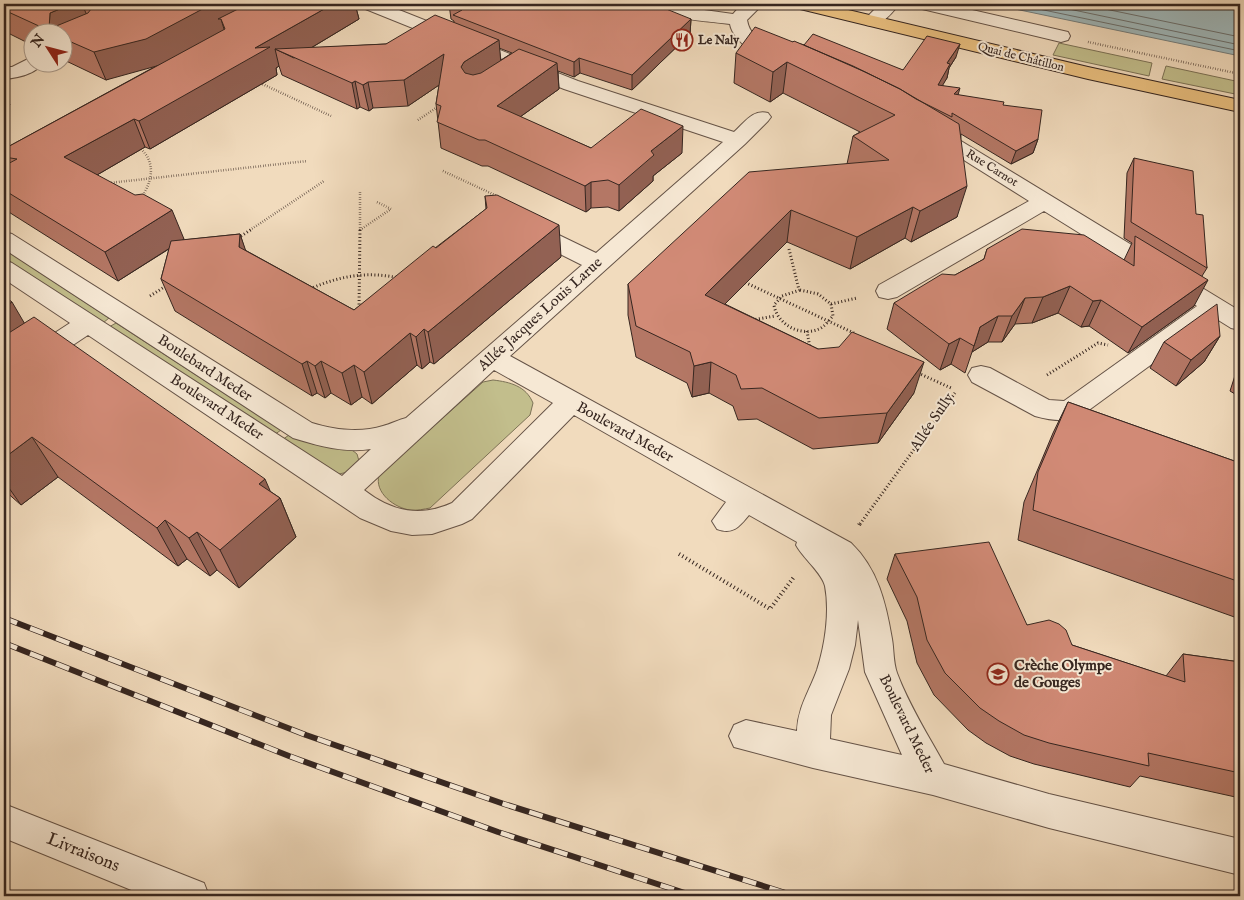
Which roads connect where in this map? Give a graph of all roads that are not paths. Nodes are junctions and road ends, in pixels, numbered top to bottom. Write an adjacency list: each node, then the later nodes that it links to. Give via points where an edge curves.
1 (369, 4): 10 (street)
2 (638, 4): 7 (street)
3 (754, 4): 7 (street)
4 (802, 4): 8 (main road, Quai de Châtillon)
5 (890, 4): 8 (street)
6 (924, 4): 9 (street)
7 (738, 20): 11 (street, via 740,32 748,41)
8 (872, 21): 15 (main road, Quai de Châtillon)
9 (1061, 36)
10 (520, 64): 14 (street); 18 (street, via 571,85)
11 (795, 64)
12 (22, 69): 13 (street)
13 (4, 73)
14 (498, 79)
15 (1240, 106)
16 (761, 117): 18 (street, Allée Jacques Louis Larue)
17 (911, 120): 19 (street, Rue Carnot)
18 (738, 140): 22 (street, Allée Jacques Louis Larue)
19 (1045, 201): 24 (street); 25 (street, Rue Carnot)
20 (506, 219): 22 (street)
21 (4, 239): 32 (street, Boulebard Meder, via 303,431 320,437 348,440 378,439 396,434)
22 (598, 263): 28 (street, Allée Jacques Louis Larue)
23 (4, 268): 27 (street, Boulevard Meder)
24 (888, 291)
25 (1214, 306): 26 (street, Rue Carnot); 29 (street, via 1069,410 1044,409)
26 (1240, 322)
27 (89, 323): 30 (street); 33 (street, Boulevard Meder)
28 (492, 357): 31 (street, Boulevard Meder); 32 (street, Allée Jacques Louis Larue)
29 (981, 375)
30 (4, 378)
31 (571, 402): 33 (street, Boulevard Meder, via 462,511 443,521 425,525 379,515); 34 (street, Boulevard Meder)
32 (421, 420): 33 (street, Allée Jacques Louis Larue)
33 (344, 490)
34 (745, 498): 35 (street); 36 (street, Boulevard Meder)
35 (727, 521)
36 (793, 525): 38 (street, via 835,573 840,586 842,619 839,645 814,715); 39 (street, Boulevard Meder, via 840,552 860,574 869,601 881,673)
37 (746, 736): 38 (street)
38 (813, 752): 39 (street)
39 (933, 778): 41 (street, Boulevard Meder, via 1049,811)
40 (4, 821): 42 (street, Livraisons)
41 (1240, 857)
42 (191, 896)

